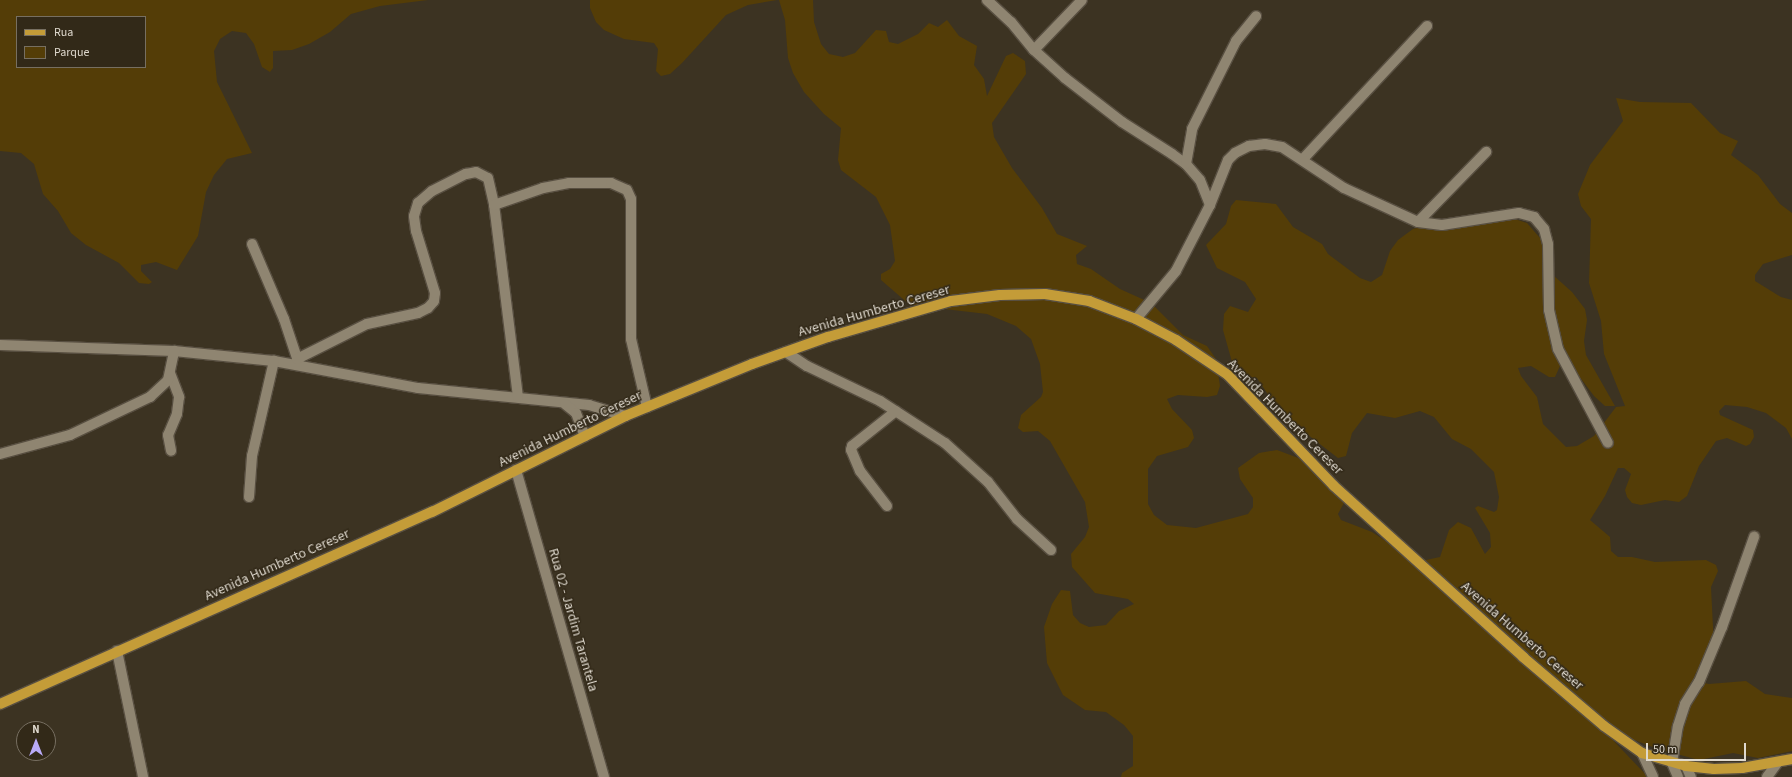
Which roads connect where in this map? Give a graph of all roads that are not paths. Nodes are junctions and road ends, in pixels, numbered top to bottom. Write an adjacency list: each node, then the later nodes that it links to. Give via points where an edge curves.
1 (987, 0): 5 (street, via 1011,22)
2 (1082, 0): 5 (street)
3 (1256, 16): 8 (street, via 1236,41 1192,129)
4 (1427, 26): 7 (street)
5 (1034, 50): 8 (street, via 1065,78 1122,122)
6 (1486, 152): 11 (street)
7 (1303, 159): 10 (street, via 1282,147 1265,144 1249,146 1228,160); 11 (street, via 1344,188)
8 (1186, 164): 10 (street, via 1200,180)
9 (494, 205): 18 (street, via 488,178 476,172 466,174 432,191 418,203 414,216 416,231 435,293 434,301 418,313 367,324); 20 (street); 22 (street, via 544,188 569,183 612,183 627,190 631,199 632,339)
10 (1210, 205): 13 (street, via 1176,270)
11 (1418, 222): 26 (street, via 1442,225 1519,213 1534,217 1544,229 1548,244 1549,310 1558,349)
12 (252, 244): 18 (street, via 284,319)
13 (1136, 319): 16 (main road, Avenida Humberto Cereser, via 1090,301 1045,294 1000,295 951,301); 36 (main road, Avenida Humberto Cereser, via 1176,340 1228,375 1334,486 1523,657 1604,726)
14 (0, 345): 15 (street)
15 (174, 351): 17 (street); 19 (street)
16 (786, 352): 22 (main road, Avenida Humberto Cereser); 23 (street, via 807,366 880,400)
17 (274, 361): 18 (street); 30 (street, via 252,456)
18 (298, 362): 20 (street, via 418,388)
19 (170, 373): 27 (street, via 179,397 177,414 168,435); 28 (street, via 161,389 150,397 70,435)
20 (518, 397): 21 (street)
21 (565, 404): 24 (street, via 606,408); 25 (street, via 576,413)
22 (647, 406): 24 (main road, Avenida Humberto Cereser)
23 (896, 411): 31 (street, via 852,446 851,450 860,470); 33 (street, via 945,443 983,477 1017,519)
24 (625, 416): 25 (main road, Avenida Humberto Cereser)
25 (585, 436): 29 (main road, Avenida Humberto Cereser)
26 (1608, 443)
27 (171, 451)
28 (0, 454)
29 (516, 470): 34 (main road, Avenida Humberto Cereser, via 432,512); 42 (street, Rua 02 - Jardim Tarantela)
30 (249, 497)
31 (887, 506)
32 (1754, 537): 39 (street, via 1722,628 1699,682 1685,704 1678,726)
33 (1051, 550)
34 (118, 651): 35 (main road, Avenida Humberto Cereser); 41 (street)
35 (0, 704)
36 (1642, 753): 39 (main road, Avenida Humberto Cereser); 43 (street)
37 (1792, 759): 38 (main road, Avenida Humberto Cereser)
38 (1777, 762): 40 (main road, Avenida Humberto Cereser, via 1735,768); 46 (street)
39 (1672, 763): 40 (main road, Avenida Humberto Cereser); 44 (street)
40 (1686, 766): 45 (street)
41 (143, 777)
42 (604, 777)
43 (1654, 777)
44 (1678, 777)
45 (1691, 777)
46 (1767, 777)

